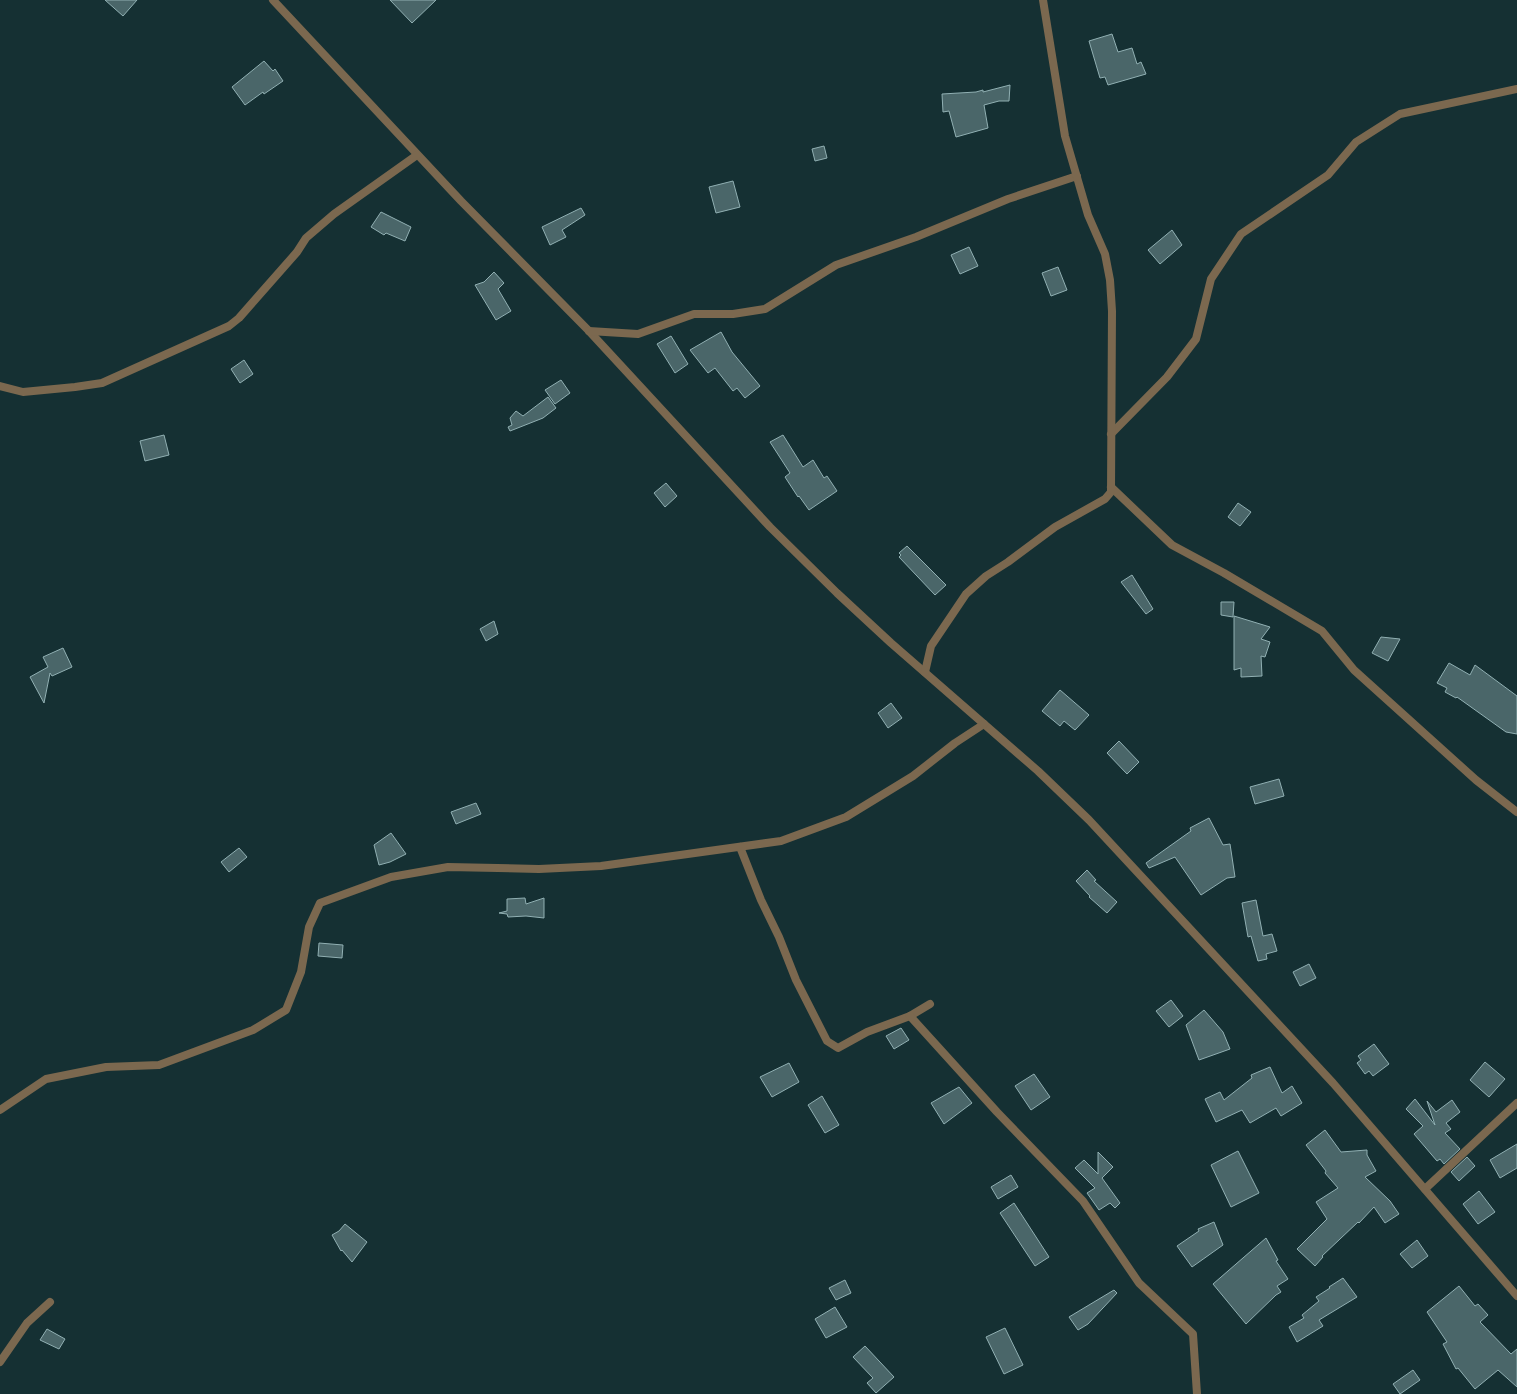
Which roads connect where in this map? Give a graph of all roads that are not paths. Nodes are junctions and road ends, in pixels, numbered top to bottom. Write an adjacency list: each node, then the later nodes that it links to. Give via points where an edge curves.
1 (273, 0): 4 (street)
2 (1043, 0): 5 (street, via 1065,136)
3 (1517, 89): 8 (street, via 1400,114 1356,142 1328,175 1241,234 1211,279 1196,339 1167,376)
4 (418, 155): 6 (street); 7 (street, via 334,214 306,238 230,326 102,383 23,392)
5 (1077, 176): 6 (street, via 1008,199 916,237 836,265 765,309 733,314 694,314 638,334); 8 (street, via 1088,215 1105,254 1110,280)
6 (589, 331): 10 (street, via 770,526 837,593)
7 (0, 386)
8 (1111, 434): 9 (street)
9 (1111, 487): 10 (street, via 1111,492 1105,498 1055,527 986,576 966,594 931,646); 12 (street, via 1172,545 1322,631 1354,670 1476,780)
10 (925, 672): 11 (street)
11 (984, 724): 13 (street, via 913,776 846,817 781,841); 18 (street, via 1089,820 1333,1083)
12 (1517, 812)
13 (740, 847): 15 (street, via 796,980 827,1041 838,1048 867,1032); 17 (street, via 602,866 539,869 448,867 391,877 320,903 309,927 301,972 286,1010 266,1022 252,1030 159,1065 106,1066 46,1078)
14 (930, 1004): 15 (street)
15 (910, 1016): 22 (street, via 996,1112 1083,1201 1139,1283 1193,1334)
16 (1517, 1103): 18 (street)
17 (0, 1110)
18 (1425, 1189): 19 (street)
19 (1517, 1296)
20 (50, 1302): 21 (street, via 27,1323)
21 (0, 1362)
22 (1197, 1394)

